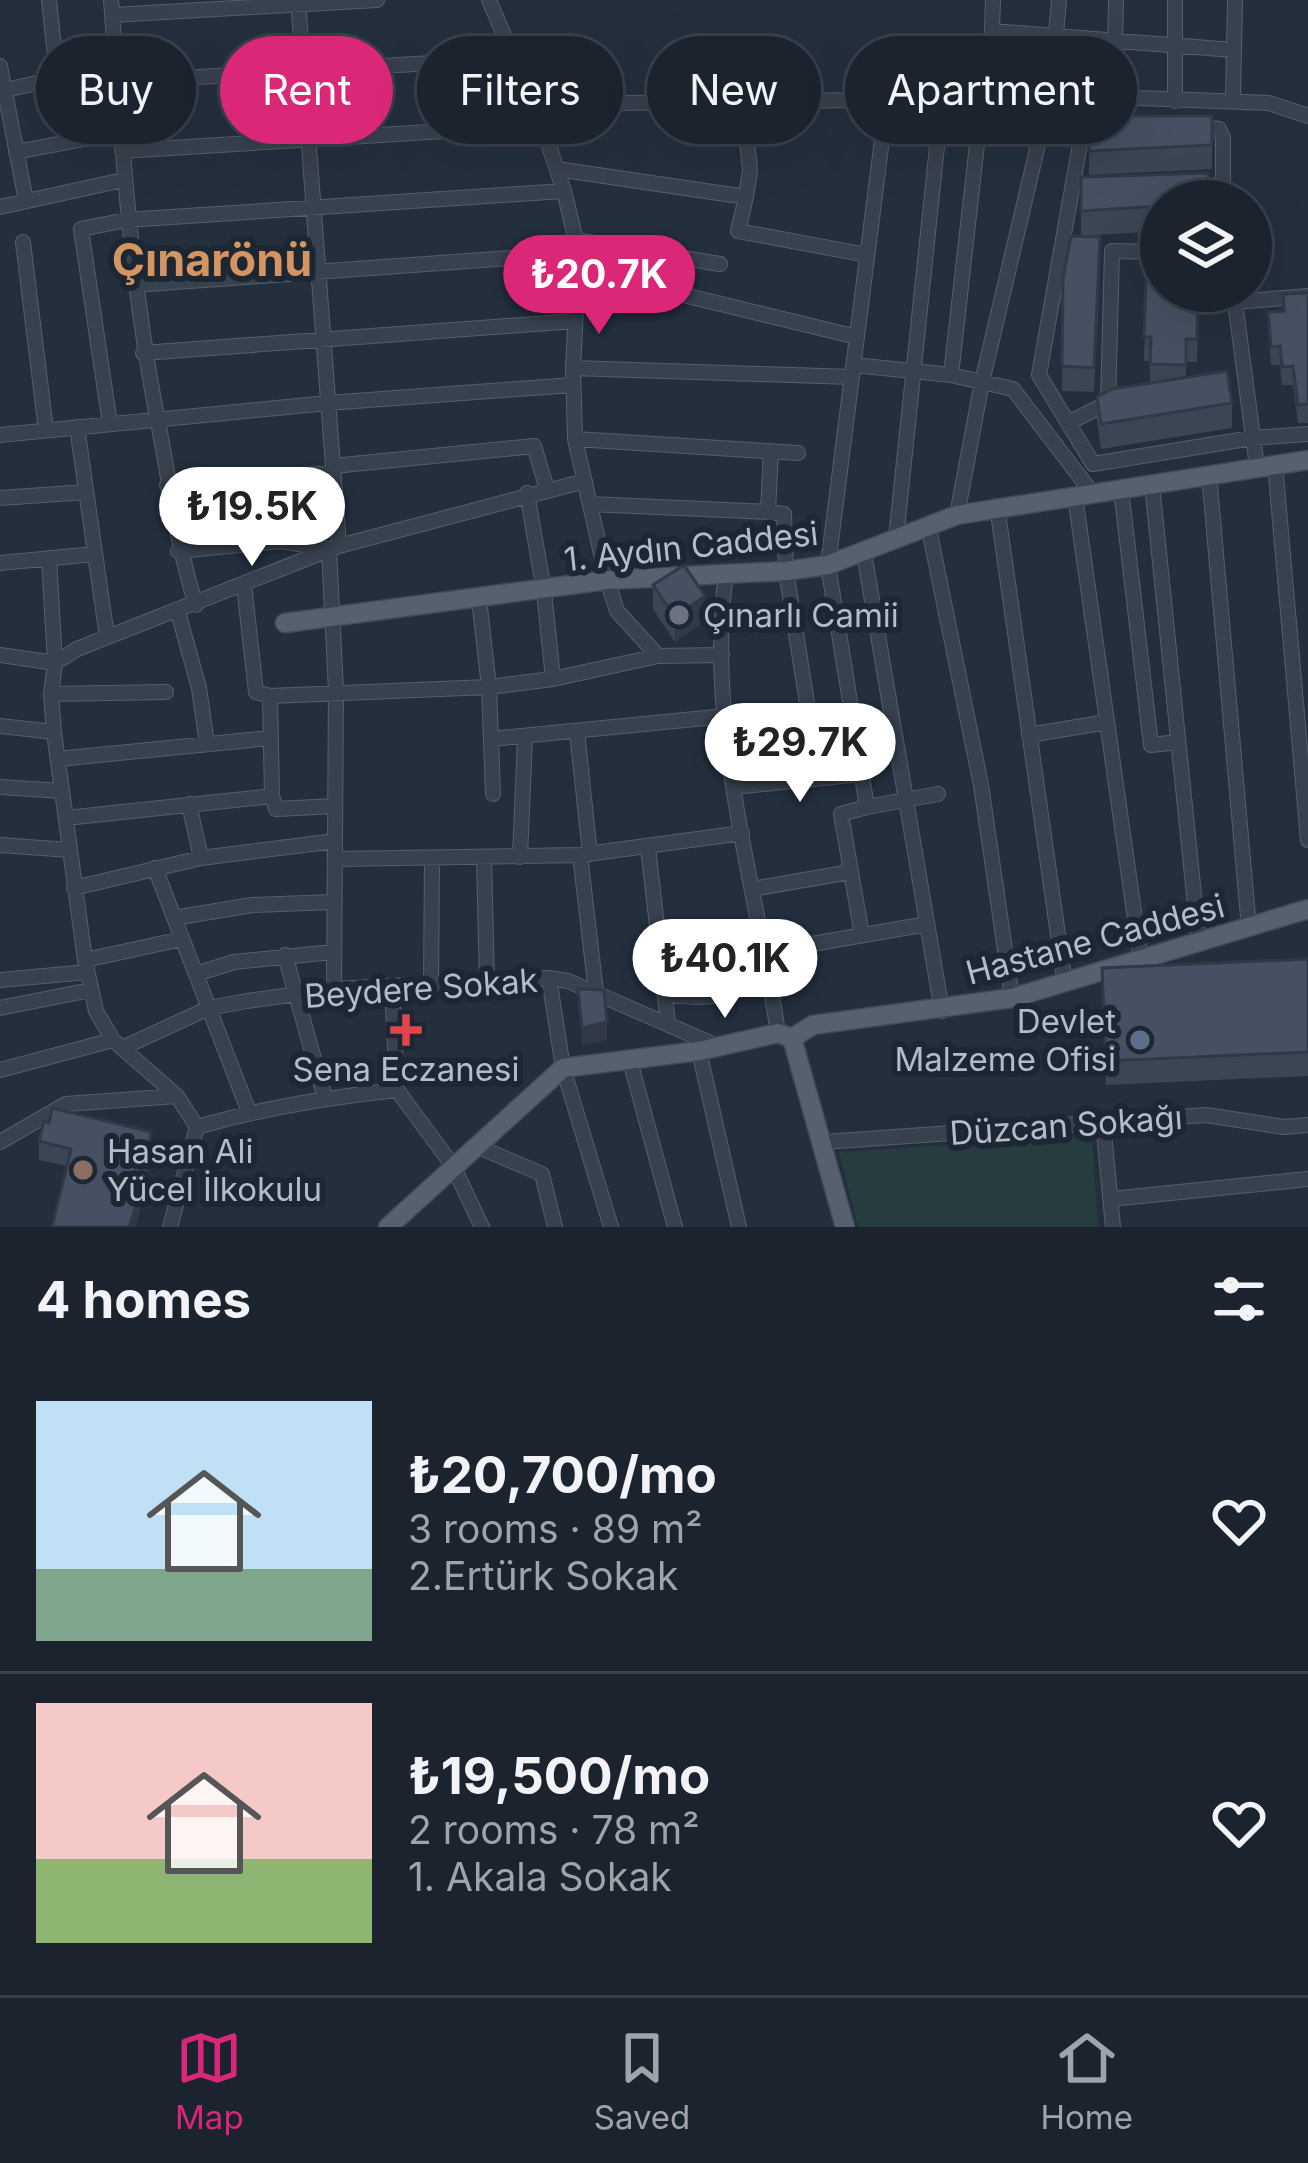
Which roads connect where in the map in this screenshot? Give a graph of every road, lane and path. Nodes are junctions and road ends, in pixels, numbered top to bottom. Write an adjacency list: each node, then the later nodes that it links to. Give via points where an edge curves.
1 (49, 0): 12 (street)
2 (377, 0): 9 (street)
3 (489, 0): 14 (street)
4 (993, 0): 11 (street)
5 (1059, 0): 17 (street)
6 (1116, 0): 18 (street)
7 (1175, 0): 20 (street)
8 (1235, 0): 21 (street)
9 (298, 2): 10 (street); 13 (street)
10 (112, 8)
11 (992, 31): 15 (street); 16 (street)
12 (53, 36)
13 (300, 36)
14 (505, 36)
15 (992, 36)
16 (1045, 36)
17 (1056, 36)
18 (1115, 36)
19 (1137, 45): 20 (street)
20 (1175, 48): 21 (street); 26 (street)
21 (1233, 50): 27 (street)
22 (0, 66): 24 (street)
23 (36, 82): 24 (street)
24 (4, 90): 42 (street)
25 (1137, 98): 26 (street)
26 (1175, 100): 27 (street)
27 (1232, 100): 28 (street)
28 (1308, 116)
29 (1187, 127): 45 (street, via 1219,129)
30 (58, 144): 42 (street)
31 (121, 144): 41 (street)
32 (230, 144): 41 (street)
33 (308, 144): 52 (street)
34 (548, 144): 43 (street)
35 (747, 144): 49 (street)
36 (882, 144): 61 (street)
37 (938, 144): 75 (street)
38 (980, 144): 76 (street)
39 (1038, 144): 77 (street)
40 (1080, 144): 48 (street)
41 (122, 151): 44 (street)
42 (16, 152): 50 (street)
43 (557, 169): 47 (street); 49 (street)
44 (123, 180): 50 (street); 53 (street)
45 (1221, 180)
46 (1092, 190): 48 (street)
47 (564, 191): 52 (street); 55 (street)
48 (1070, 191): 56 (street)
49 (746, 197): 61 (street, via 738,231)
50 (26, 201): 51 (street)
51 (0, 207)
52 (313, 207): 53 (street); 63 (street)
53 (126, 220): 65 (street); 82 (street, via 81,229)
54 (23, 242): 84 (street)
55 (577, 246): 62 (street); 63 (street); 64 (street)
56 (1060, 249): 57 (street); 81 (street, via 1039,375)
57 (1077, 249)
58 (1094, 250): 59 (street)
59 (1112, 250): 60 (street); 81 (street, via 1108,403)
60 (1140, 251)
61 (868, 255): 70 (street)
62 (720, 264)
63 (318, 272): 65 (street); 71 (street)
64 (580, 276): 69 (street); 70 (street)
65 (134, 285): 72 (street)
66 (1272, 296): 67 (street)
67 (1308, 296)
68 (1233, 312): 87 (street)
69 (575, 321): 71 (street); 73 (street)
70 (857, 337): 74 (street)
71 (323, 340): 72 (street); 79 (street)
72 (143, 353): 80 (street)
73 (572, 368): 74 (street); 78 (street)
74 (853, 371): 75 (street); 116 (street)
75 (915, 371): 76 (street); 109 (street)
76 (951, 375): 77 (street)
77 (982, 382): 102 (street, via 1013,388); 107 (street)
78 (572, 385): 79 (street); 88 (street)
79 (328, 403): 80 (street); 93 (street)
80 (158, 421): 82 (street); 97 (street)
81 (1070, 422): 87 (street, via 1093,464)
82 (110, 424): 83 (street)
83 (77, 427): 84 (street); 100 (street)
84 (46, 430): 86 (street)
85 (1308, 434): 87 (street)
86 (0, 435)
87 (1252, 437): 92 (street)
88 (575, 439): 89 (street); 95 (street)
89 (772, 451): 90 (street); 106 (street)
90 (798, 453)
91 (1308, 460): 92 (main road, 1. Aydın Caddesi)
92 (1266, 466): 94 (main road, 1. Aydın Caddesi); 138 (street)
93 (333, 470): 97 (street); 98 (street, via 534,446); 110 (street)
94 (1209, 474): 96 (main road, 1. Aydın Caddesi); 184 (street)
95 (585, 481): 98 (street); 104 (street)
96 (1152, 484): 99 (main road, 1. Aydın Caddesi); 148 (street)
97 (167, 485): 111 (street)
98 (547, 489): 101 (street)
99 (1121, 489): 102 (main road, 1. Aydın Caddesi); 148 (street, via 1151,745)
100 (86, 492): 103 (street); 113 (street)
101 (527, 494): 110 (street); 121 (street)
102 (1084, 495): 105 (main road, 1. Aydın Caddesi); 140 (street)
103 (0, 498)
104 (590, 504): 106 (street); 119 (street)
105 (997, 506): 107 (main road, 1. Aydın Caddesi); 144 (street)
106 (768, 512): 117 (street, via 784,514)
107 (957, 515): 108 (main road, 1. Aydın Caddesi)
108 (928, 524): 109 (main road, 1. Aydın Caddesi); 206 (street, via 981,785)
109 (896, 538): 112 (main road, 1. Aydın Caddesi)
110 (334, 547): 111 (street, via 280,541); 120 (street); 125 (street)
111 (178, 551): 123 (street)
112 (864, 553): 116 (main road, 1. Aydın Caddesi); 159 (street)
113 (95, 554): 114 (street); 127 (street)
114 (50, 558): 115 (street); 131 (street)
115 (0, 563)
116 (828, 565): 117 (main road, 1. Aydın Caddesi); 151 (street)
117 (786, 572): 118 (main road, 1. Aydın Caddesi); 152 (street)
118 (726, 573): 119 (main road, 1. Aydın Caddesi); 129 (street)
119 (607, 580): 121 (main road, 1. Aydın Caddesi); 130 (street, via 616,611)
120 (244, 585): 123 (street); 137 (street, via 256,692)
121 (544, 591): 122 (main road, 1. Aydın Caddesi); 132 (street)
122 (479, 599): 125 (main road, 1. Aydın Caddesi); 133 (street)
123 (196, 605): 124 (street)
124 (178, 612): 127 (street); 149 (street)
125 (334, 617): 126 (main road, 1. Aydın Caddesi); 134 (street)
126 (285, 622)
127 (107, 637): 131 (street)
128 (0, 655): 131 (street)
129 (722, 655): 130 (street); 139 (street)
130 (658, 656): 132 (street)
131 (56, 663): 136 (street)
132 (553, 679): 133 (street)
133 (489, 687): 134 (street); 147 (street)
134 (336, 691): 137 (street); 161 (street)
135 (166, 692): 136 (street)
136 (51, 694): 142 (street)
137 (270, 697): 146 (street)
138 (1302, 701): 165 (street)
139 (726, 716): 143 (street); 154 (street)
140 (1107, 722): 144 (street); 191 (street)
141 (0, 726): 142 (street)
142 (54, 732): 150 (street)
143 (577, 732): 145 (street); 170 (street)
144 (1029, 735): 198 (street)
145 (525, 736): 147 (street); 171 (street)
146 (270, 738): 149 (street); 158 (street)
147 (491, 739): 156 (street)
148 (1178, 742): 187 (street)
149 (207, 744): 150 (street)
150 (58, 759): 155 (street)
151 (861, 774): 152 (street); 162 (street)
152 (827, 778): 154 (street)
153 (0, 787): 155 (street)
154 (734, 787): 164 (street)
155 (62, 791): 163 (street)
156 (493, 794)
157 (938, 794): 159 (street)
158 (272, 796): 160 (street); 161 (street, via 276,809)
159 (904, 800): 162 (street); 183 (street)
160 (190, 804): 163 (street); 172 (street)
161 (334, 806): 166 (street)
162 (868, 807): 177 (street, via 841,814)
163 (65, 818): 169 (street)
164 (742, 832): 168 (street); 179 (street)
165 (1308, 840)
166 (335, 841): 172 (street); 174 (street)
167 (0, 845): 169 (street)
168 (648, 847): 170 (street); 204 (street)
169 (69, 850): 178 (street)
170 (585, 854): 171 (street); 203 (street)
171 (520, 856): 173 (street)
172 (201, 857): 176 (street)
173 (484, 857): 175 (street); 197 (street)
174 (335, 859): 175 (street); 180 (street)
175 (432, 859): 199 (street)
176 (155, 868): 178 (street); 182 (street)
177 (850, 872): 179 (street); 185 (street)
178 (74, 888): 192 (street)
179 (752, 889): 189 (street)
180 (333, 902): 182 (street); 188 (street)
181 (1308, 909): 184 (main road, Hastane Caddesi)
182 (174, 917): 186 (street)
183 (927, 924): 185 (street); 209 (street)
184 (1249, 928): 187 (main road, Hastane Caddesi)
185 (862, 935): 189 (street)
186 (182, 939): 192 (street); 193 (street)
187 (1199, 944): 191 (main road, Hastane Caddesi)
188 (333, 952): 190 (street); 201 (street)
189 (766, 952): 194 (street)
190 (285, 955): 193 (street); 205 (street)
191 (1141, 961): 198 (main road, Hastane Caddesi)
192 (86, 966): 196 (street); 202 (street)
193 (196, 974): 207 (street)
194 (770, 975): 204 (street, via 717,997); 211 (street)
195 (549, 978): 197 (street, Beydere Sokak); 203 (street, Beydere Sokak); 215 (street)
196 (0, 980)
197 (487, 983): 199 (street, Beydere Sokak)
198 (1065, 984): 206 (main road, Hastane Caddesi)
199 (430, 985): 200 (street, Beydere Sokak)
200 (392, 986): 201 (street, Beydere Sokak); 217 (street)
201 (334, 989): 205 (street, Beydere Sokak)
202 (91, 990): 208 (street); 212 (street)
203 (596, 992): 210 (street, Beydere Sokak)
204 (666, 994): 210 (street)
205 (296, 996): 207 (street, Beydere Sokak); 219 (street)
206 (1012, 998): 209 (main road, Hastane Caddesi)
207 (209, 1008): 212 (street, Beydere Sokak); 220 (street)
208 (0, 1009)
209 (942, 1010): 211 (main road, Hastane Caddesi, via 813,1024)
210 (668, 1023): 213 (street, Beydere Sokak)
211 (785, 1036): 213 (main road, Hastane Caddesi); 225 (main road)
212 (118, 1044): 216 (street, Beydere Sokak); 218 (street)
213 (708, 1048): 214 (main road, Hastane Caddesi); 237 (street)
214 (630, 1061): 215 (main road, Hastane Caddesi); 236 (street)
215 (563, 1068): 226 (main road); 235 (street)
216 (0, 1070)
217 (398, 1090): 219 (street); 227 (street)
218 (177, 1096): 223 (street); 224 (street, via 66,1104)
219 (325, 1098): 220 (street)
220 (249, 1112): 223 (street)
221 (1103, 1122): 222 (street, Düzcan Sokağı, via 1206,1115); 225 (street, Düzcan Sokağı); 229 (street)
222 (1308, 1125)
223 (197, 1127): 231 (street)
224 (0, 1142)
225 (824, 1142): 238 (main road)
226 (476, 1146): 227 (main road); 234 (street, via 542,1174)
227 (453, 1166): 230 (main road); 233 (street)
228 (1308, 1179): 229 (street)
229 (1111, 1199): 239 (street)
230 (409, 1220): 232 (main road)
231 (170, 1227)
232 (388, 1227)
233 (482, 1227)
234 (555, 1227)
235 (611, 1227)
236 (675, 1227)
237 (739, 1227)
238 (845, 1227)
239 (1113, 1227)

